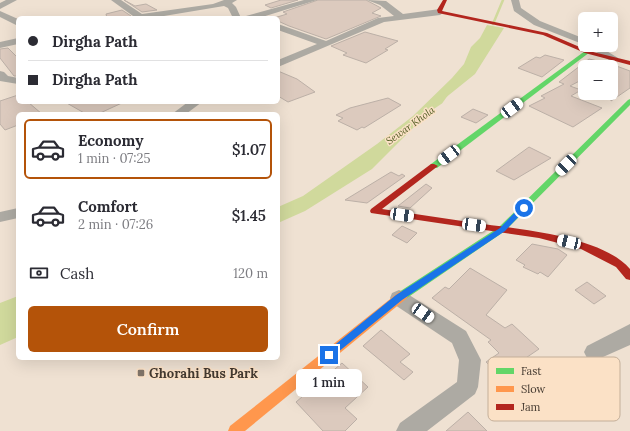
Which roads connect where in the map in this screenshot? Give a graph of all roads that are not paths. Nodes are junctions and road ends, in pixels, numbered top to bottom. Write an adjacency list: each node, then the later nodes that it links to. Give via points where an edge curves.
1 (13, 0): 9 (street)
2 (115, 0): 13 (street)
3 (313, 0): 17 (street)
4 (371, 0): 18 (street, via 383,3)
5 (444, 0): 11 (street)
6 (515, 0): 22 (street, via 517,9 537,23)
7 (230, 2): 10 (street); 16 (street)
8 (176, 4): 10 (street)
9 (0, 6)
10 (186, 10): 14 (street); 15 (street)
11 (440, 12): 18 (street); 23 (street)
12 (0, 14): 19 (street)
13 (137, 16)
14 (145, 16)
15 (196, 16)
16 (236, 16)
17 (263, 16)
18 (401, 17): 24 (street, via 381,20)
19 (16, 22)
20 (280, 28): 24 (street)
21 (16, 42): 25 (street)
22 (578, 42)
23 (578, 43)
24 (325, 44): 29 (street)
25 (0, 46)
26 (579, 52): 40 (street, via 374,211)
27 (600, 52): 28 (street)
28 (613, 58): 30 (street)
29 (280, 63)
30 (630, 63)
31 (0, 64): 32 (street, via 4,68)
32 (0, 71)
33 (0, 74): 34 (street, via 4,79)
34 (16, 81)
35 (630, 101): 40 (street)
36 (193, 104): 37 (street)
37 (181, 112)
38 (16, 213): 39 (street)
39 (0, 217)
40 (502, 229): 41 (street, via 584,246 620,264); 42 (street)
41 (630, 276)
42 (399, 298): 45 (street); 46 (street, via 459,337 470,360 467,387)
43 (630, 332): 44 (street, via 622,339)
44 (594, 352)
45 (235, 431)
46 (408, 431)

